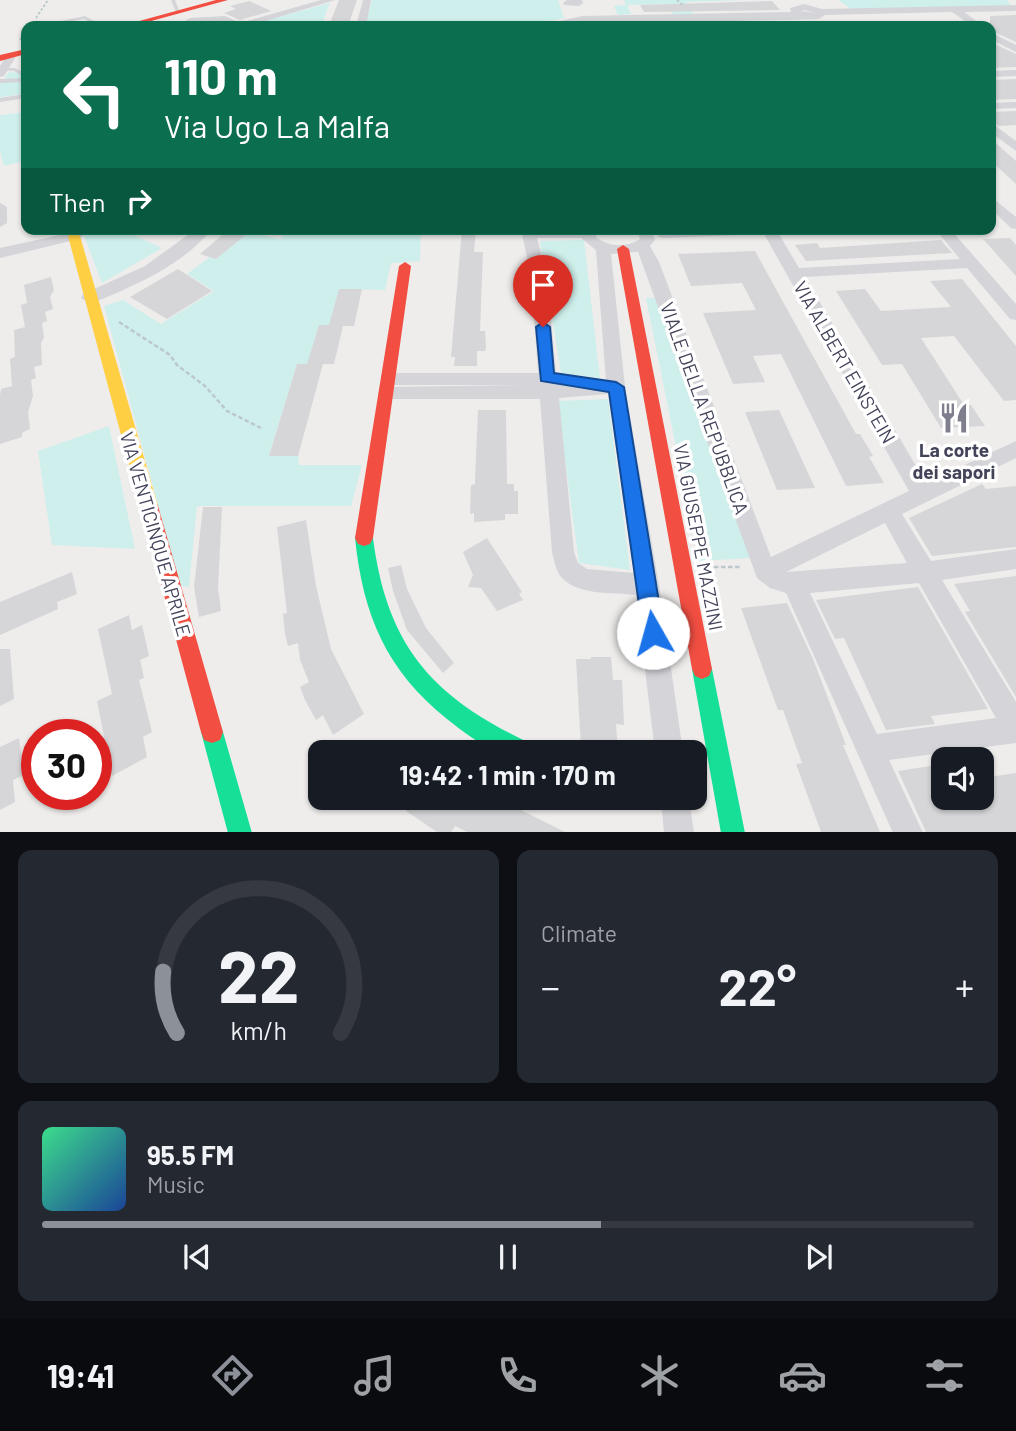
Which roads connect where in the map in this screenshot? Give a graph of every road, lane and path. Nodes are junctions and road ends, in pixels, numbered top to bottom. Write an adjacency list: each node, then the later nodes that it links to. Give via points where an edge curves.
1 (48, 0): 12 (path)
2 (223, 0): 11 (street)
3 (331, 0): 9 (street)
4 (367, 0): 20 (street)
5 (578, 0): 13 (street)
6 (1015, 3): 8 (street)
7 (285, 5): 9 (street)
8 (954, 9): 10 (street); 24 (street)
9 (295, 10): 19 (street)
10 (804, 11): 22 (street); 23 (street)
11 (185, 13): 14 (street); 17 (street)
12 (36, 18)
13 (576, 18): 21 (street)
14 (225, 19): 18 (street)
15 (68, 21): 16 (lane)
16 (91, 21)
17 (148, 21)
18 (229, 21)
19 (256, 21)
20 (362, 21)
21 (616, 21)
22 (671, 21)
23 (819, 21)
24 (971, 21)
25 (996, 38): 26 (street)
26 (1016, 49)
27 (11, 60): 29 (lane)
28 (1016, 73): 30 (street)
29 (21, 74)
30 (996, 74)
31 (21, 79): 32 (lane)
32 (0, 81)
33 (21, 97): 34 (lane)
34 (0, 100)
35 (1016, 105): 36 (street)
36 (996, 107)
37 (996, 129): 39 (street)
38 (996, 130): 40 (street)
39 (1016, 131)
40 (1016, 147)
41 (996, 192): 44 (street)
42 (996, 204): 44 (street)
43 (0, 206): 46 (street)
44 (1014, 217): 45 (street)
45 (996, 218)
46 (0, 223)
47 (70, 235): 56 (street)
48 (78, 235): 60 (street, VIA VENTICINQUE APRILE)
49 (197, 235): 60 (street, via 130,280)
50 (530, 235): 63 (street, via 539,276)
51 (583, 235): 55 (street)
52 (654, 235): 55 (street)
53 (772, 235): 59 (street, VIA ALBERT EINSTEIN)
54 (947, 235): 57 (street)
55 (623, 238): 65 (street); 71 (street, VIA GIUSEPPE MAZZINI); 72 (street, VIALE DELLA REPUBBLICA, via 651,262)
56 (0, 253)
57 (971, 264): 59 (street); 61 (street)
58 (405, 266): 64 (street)
59 (793, 273): 68 (street, VIA ALBERT EINSTEIN)
60 (89, 298): 81 (street, VIA VENTICINQUE APRILE)
61 (1016, 316)
62 (114, 318): 66 (path, via 170,355 227,411)
63 (547, 385): 64 (street); 65 (street); 75 (street, via 563,552 569,570 583,579)
64 (389, 386): 77 (street, via 365,538 384,626 414,673 457,715)
65 (616, 387): 75 (street)
66 (261, 428)
67 (1016, 449): 68 (street)
68 (922, 495): 69 (street)
69 (889, 511): 72 (street); 73 (street)
70 (1016, 559): 73 (street)
71 (684, 566): 72 (path); 83 (street, VIA GIUSEPPE MAZZINI)
72 (764, 568): 74 (street, via 778,581)
73 (923, 572): 74 (street); 76 (street)
74 (794, 584): 79 (street)
75 (647, 585): 78 (street)
76 (1016, 728): 79 (street)
77 (495, 740)
78 (667, 740)
79 (870, 749): 84 (street)
80 (676, 810): 82 (street)
81 (240, 832)
82 (679, 832)
83 (733, 832)
84 (908, 832)

